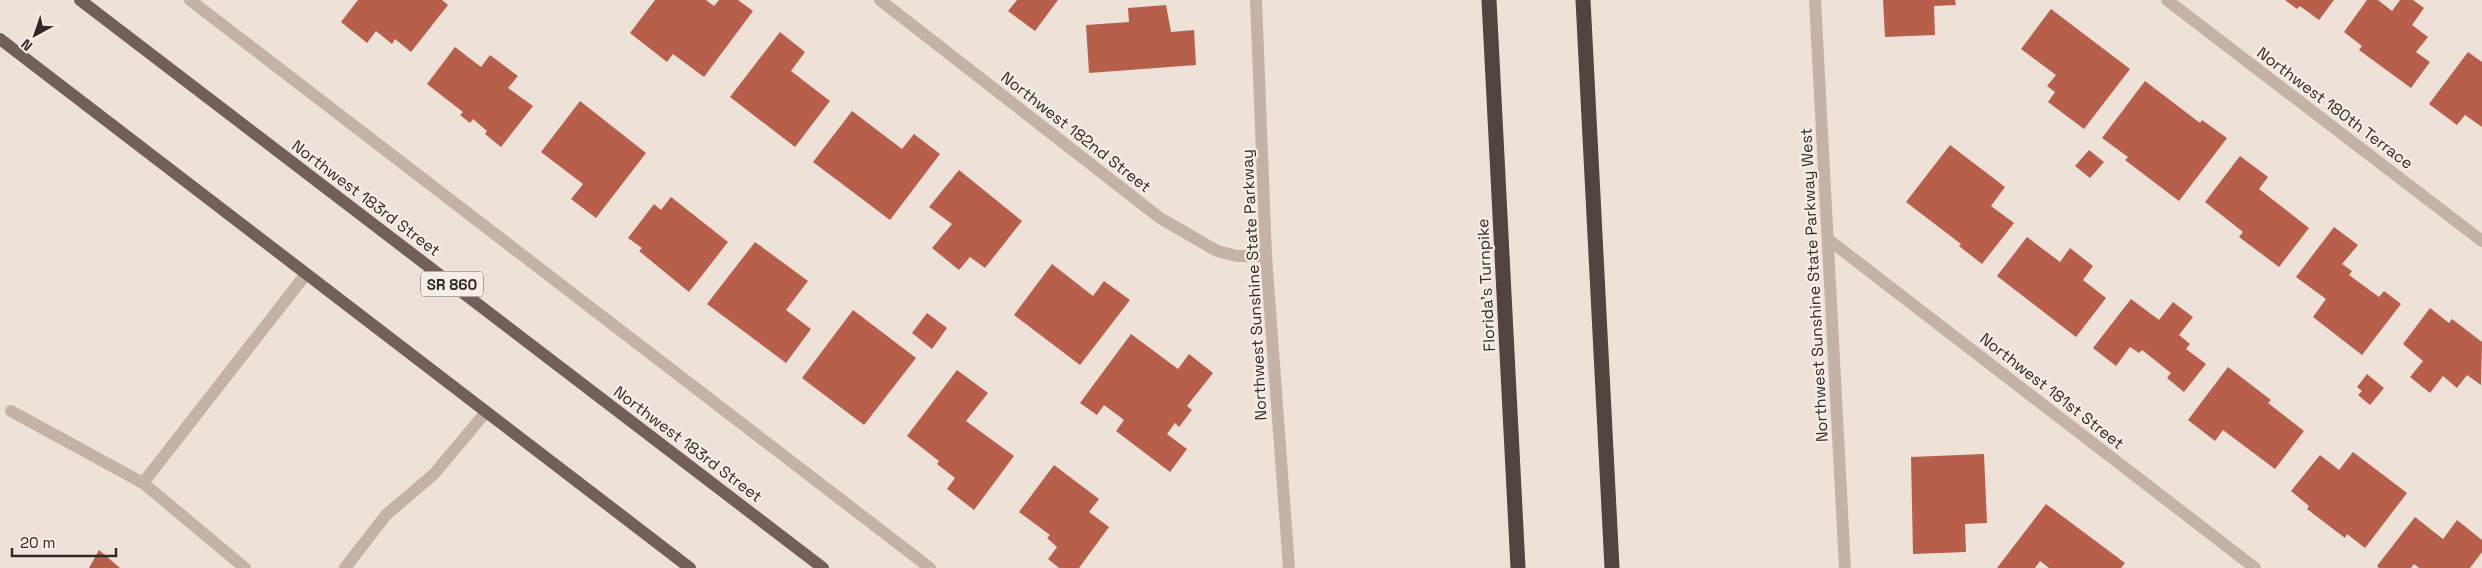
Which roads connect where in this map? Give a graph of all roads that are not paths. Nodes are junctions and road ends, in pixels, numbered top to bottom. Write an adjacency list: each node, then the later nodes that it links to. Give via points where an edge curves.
1 (80, 0): 20 (main road, Northwest 183rd Street / SR 860)
2 (190, 0): 21 (street)
3 (880, 0): 12 (street, Northwest 182nd Street, via 1160,218 1216,252)
4 (1256, 0): 12 (street, Northwest Sunshine State Parkway)
5 (1489, 0): 23 (highway, Florida's Turnpike)
6 (1583, 0): 24 (highway)
7 (1815, 0): 10 (street, Northwest Sunshine State Parkway West)
8 (2168, 0): 11 (street, Northwest 180th Terrace)
9 (0, 39): 13 (main road)
10 (1829, 240): 25 (street, Northwest Sunshine State Parkway West); 26 (street, Northwest 181st Street)
11 (2482, 241)
12 (1266, 256): 22 (street, Northwest Sunshine State Parkway)
13 (306, 274): 15 (main road); 16 (street)
14 (11, 411): 16 (street)
15 (486, 412): 18 (street, via 434,474 386,515); 19 (main road)
16 (143, 483): 17 (street)
17 (245, 568)
18 (345, 568)
19 (690, 568)
20 (823, 568)
21 (930, 568)
22 (1289, 568)
23 (1518, 568)
24 (1612, 568)
25 (1845, 568)
26 (2255, 568)

